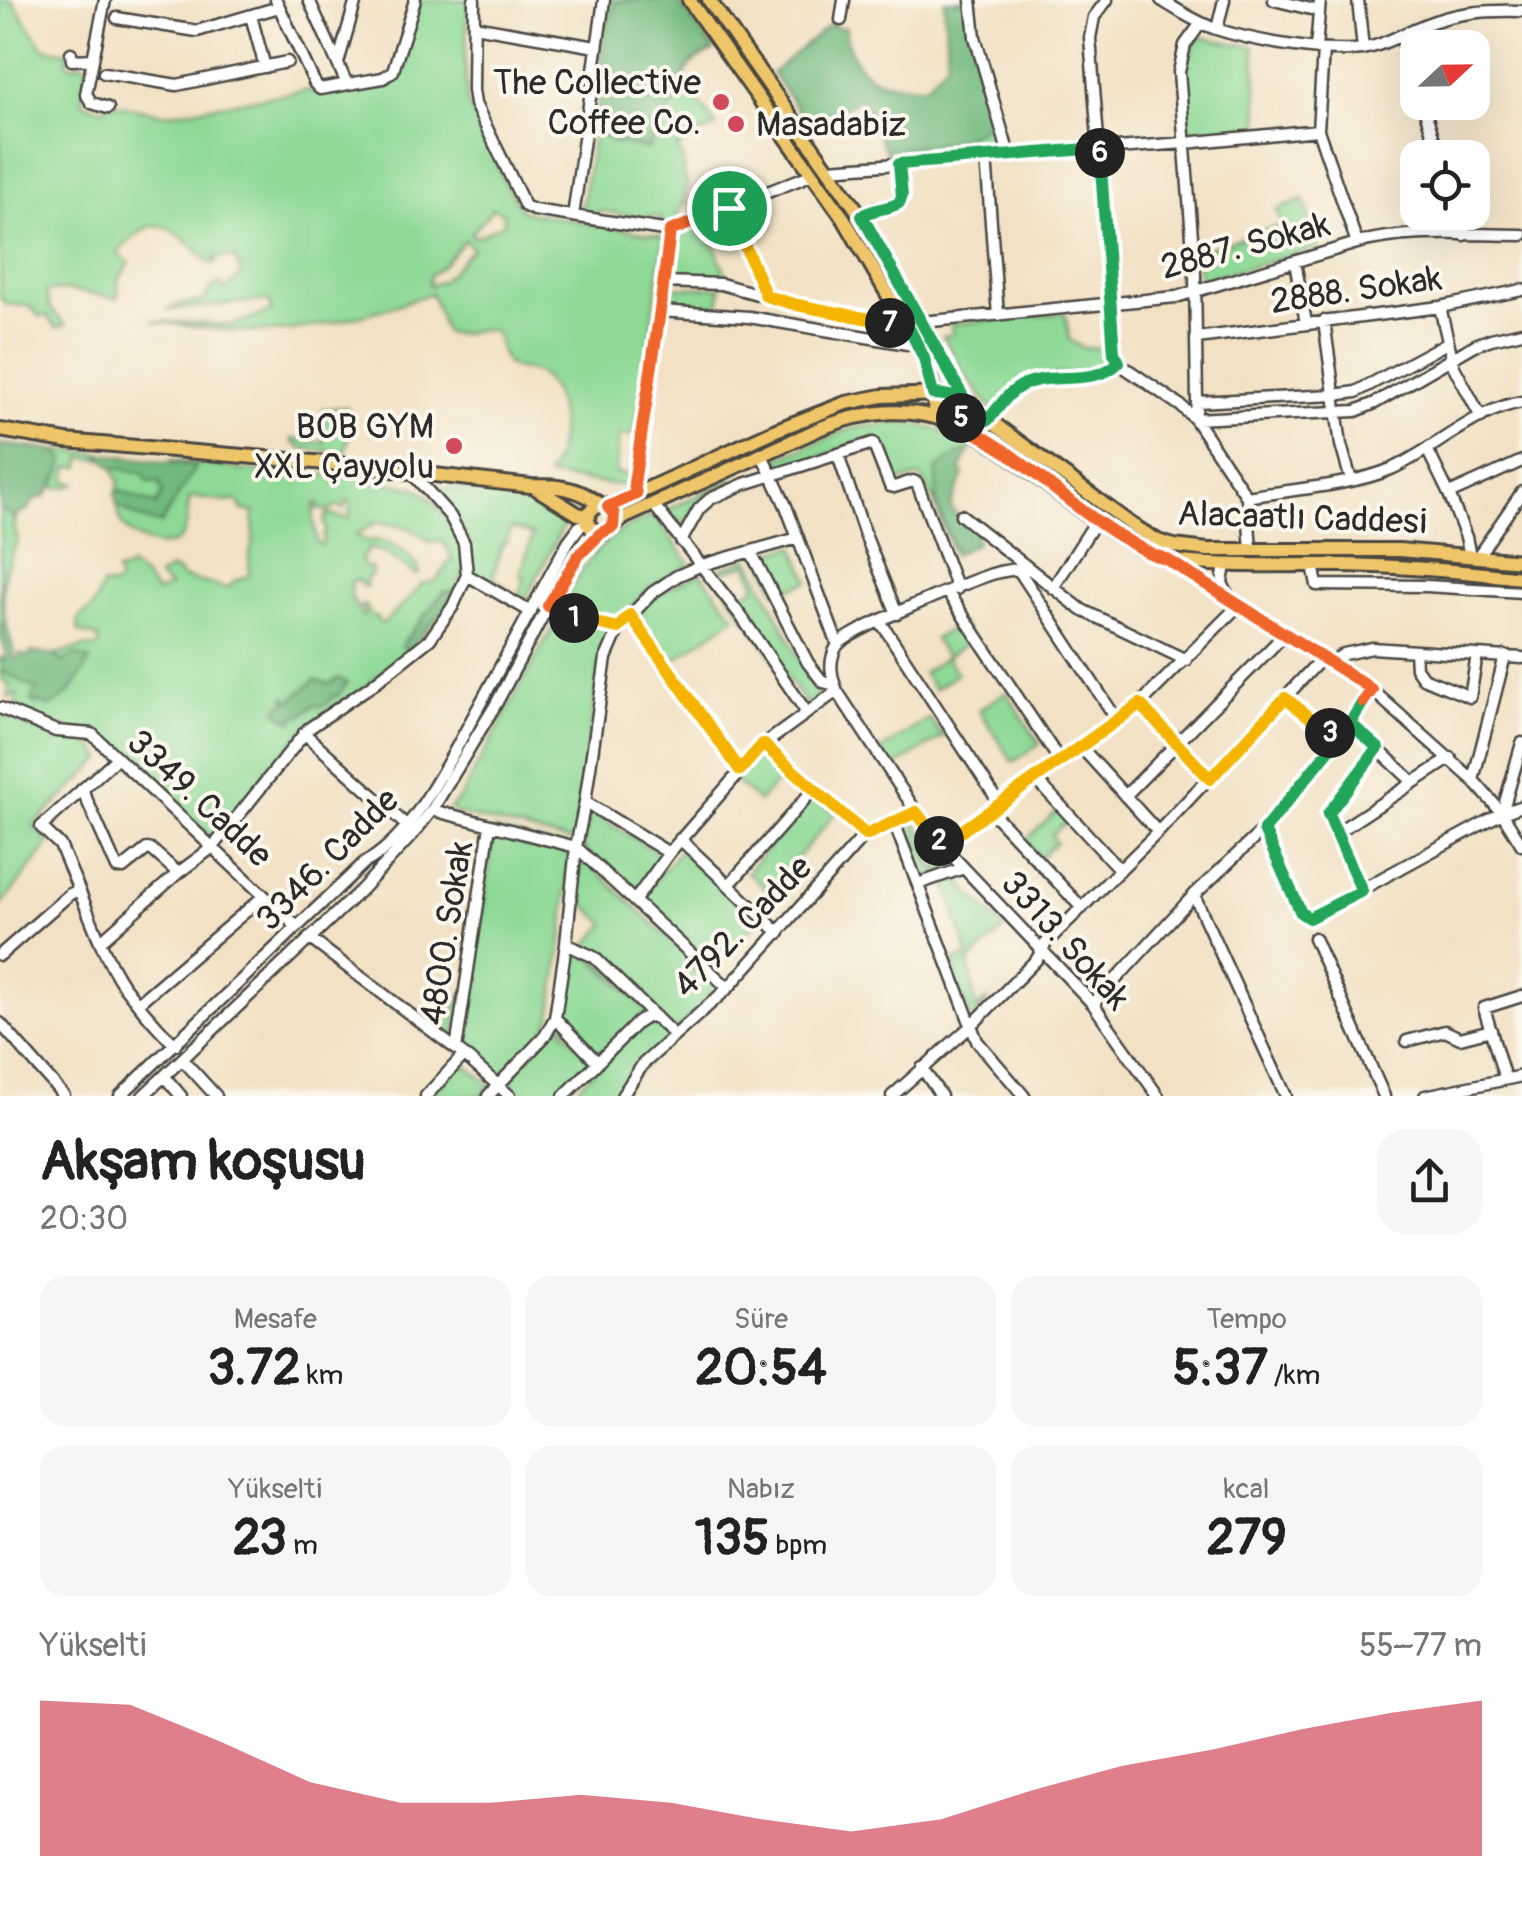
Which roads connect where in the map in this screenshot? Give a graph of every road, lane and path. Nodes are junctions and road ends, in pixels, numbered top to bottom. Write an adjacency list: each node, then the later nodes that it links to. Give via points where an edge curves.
1 (105, 0): 31 (street)
2 (308, 0): 33 (street)
3 (356, 0): 33 (street)
4 (416, 0): 36 (street, via 393,71)
5 (474, 0): 23 (street)
6 (604, 0): 27 (street)
7 (690, 0): 38 (main road)
8 (708, 0): 37 (main road)
9 (844, 0): 21 (street)
10 (971, 0): 43 (street, via 975,37)
11 (1107, 0): 42 (street, via 1090,34)
12 (1162, 0): 22 (street)
13 (1224, 0): 24 (street)
14 (1274, 0): 17 (street)
15 (1358, 0): 29 (street)
16 (278, 4): 19 (street); 36 (street, via 320,89)
17 (1320, 6): 28 (street)
18 (1522, 12): 25 (street, via 1465,13)
19 (251, 16): 20 (street, via 197,31); 34 (street)
20 (117, 18)
21 (842, 20)
22 (1201, 23): 24 (street); 41 (street, via 1179,62)
23 (474, 26): 27 (street); 49 (street, via 476,109 521,202)
24 (1217, 29): 28 (street)
25 (1412, 30)
26 (1400, 35): 29 (street)
27 (596, 47): 49 (street)
28 (1320, 49): 29 (street); 40 (street)
29 (1362, 50)
30 (71, 53): 31 (street, via 72,60)
31 (93, 59): 39 (street, via 86,97)
32 (287, 62): 34 (street)
33 (338, 63): 36 (street)
34 (266, 67): 35 (street, via 177,85)
35 (104, 72)
36 (347, 84)
37 (770, 86): 38 (main road); 46 (main road)
38 (758, 96): 47 (main road)
39 (108, 108)
40 (1318, 130): 41 (street); 55 (street)
41 (1185, 143): 42 (street); 59 (street)
42 (1100, 148): 43 (street); 61 (street)
43 (1010, 155): 44 (street)
44 (986, 157): 45 (street); 64 (street)
45 (899, 164): 46 (street); 50 (street, via 899,203)
46 (828, 169): 50 (main road)
47 (813, 174): 48 (street); 68 (main road)
48 (729, 208): 52 (street); 60 (street)
49 (573, 216): 52 (street)
50 (862, 216): 66 (main road)
51 (1462, 230): 53 (street)
52 (670, 231): 57 (street)
53 (1464, 235): 54 (street, 2887. Sokak); 55 (street, 2887. Sokak)
54 (1522, 236)
55 (1357, 243): 56 (street, 2887. Sokak)
56 (1295, 262): 59 (street, 2887. Sokak); 67 (street)
57 (664, 282): 60 (street, via 720,284); 63 (street)
58 (1522, 290): 62 (street, 2888. Sokak)
59 (1194, 292): 61 (street, 2887. Sokak); 70 (street)
60 (766, 296): 68 (street)
61 (1111, 304): 64 (street, 2887. Sokak); 74 (street)
62 (1440, 307): 65 (street, 2888. Sokak); 71 (street)
63 (660, 311): 72 (street, via 749,317); 96 (street)
64 (998, 316): 66 (street, 2887. Sokak)
65 (1324, 320): 67 (street, 2888. Sokak); 76 (street)
66 (922, 322): 77 (main road)
67 (1306, 323): 70 (street, 2888. Sokak)
68 (908, 326): 72 (main road)
69 (1522, 332): 73 (street, via 1483,341)
70 (1197, 338): 78 (street)
71 (1447, 343): 73 (street); 76 (street, via 1356,392)
72 (919, 346): 75 (main road)
73 (1450, 359): 80 (street, via 1366,408); 82 (street)
74 (1119, 362): 83 (street); 84 (street, via 1101,374 1021,386)
75 (933, 394): 77 (main road, Alacaatlı Caddesi); 81 (main road); 96 (main road, Alacaatlı Caddesi, via 834,406)
76 (1334, 395): 78 (street); 80 (street)
77 (966, 402): 84 (main road, Alacaatlı Caddesi); 85 (main road)
78 (1197, 402): 83 (street)
79 (1522, 402): 82 (street)
80 (1336, 414): 83 (street); 93 (street)
81 (936, 416): 85 (main road, Alacaatlı Caddesi); 88 (main road, Alacaatlı Caddesi, via 852,417)
82 (1481, 417): 87 (street)
83 (1194, 419): 98 (street)
84 (988, 420): 108 (main road, Alacaatlı Caddesi, via 1158,541 1190,549)
85 (957, 423): 103 (main road, Alacaatlı Caddesi)
86 (0, 430): 91 (main road)
87 (1427, 450): 93 (street); 97 (street)
88 (761, 453): 92 (street); 99 (main road, Alacaatlı Caddesi)
89 (838, 455): 92 (street); 122 (street, via 874,444 890,486 916,482); 127 (street)
90 (1522, 462): 97 (street)
91 (412, 472): 94 (main road); 118 (street, via 458,528)
92 (774, 476): 106 (street); 107 (street, via 710,498)
93 (1350, 480): 98 (street)
94 (531, 486): 100 (main road, via 579,492); 102 (main road)
95 (1522, 492): 110 (street)
96 (636, 494): 100 (main road, Alacaatlı Caddesi)
97 (1449, 494): 110 (street)
98 (1247, 497): 108 (street)
99 (653, 504): 104 (main road, Alacaatlı Caddesi); 107 (street)
100 (604, 506): 102 (main road, via 592,508); 104 (main road)
101 (962, 514): 117 (street)
102 (587, 520): 105 (main road); 126 (street, 3346. Cadde)
103 (1096, 521): 111 (main road, Alacaatlı Caddesi); 121 (street)
104 (615, 523): 105 (main road)
105 (601, 533): 125 (street, 3346. Cadde, via 578,556)
106 (798, 538): 109 (street); 132 (street)
107 (682, 541): 113 (street)
108 (1251, 549): 110 (main road, Alacaatlı Caddesi)
109 (750, 552): 113 (street); 139 (street, 3313. Sokak, via 808,663)
110 (1474, 556): 112 (main road, Alacaatlı Caddesi)
111 (1166, 559): 114 (main road, Alacaatlı Caddesi); 124 (street)
112 (1522, 560)
113 (702, 565): 128 (street, via 664,584); 144 (street)
114 (1225, 565): 115 (main road, Alacaatlı Caddesi); 124 (street, via 1222,582)
115 (1313, 565): 116 (main road, Alacaatlı Caddesi); 120 (street, via 1317,585)
116 (1425, 568): 119 (main road, Alacaatlı Caddesi); 120 (street)
117 (1024, 569): 121 (street); 122 (street); 145 (street)
118 (467, 575): 126 (street); 147 (street, via 430,639)
119 (1522, 578)
120 (1426, 586): 123 (street)
121 (1053, 588): 137 (street, via 1082,610)
122 (952, 591): 127 (street); 156 (street)
123 (1522, 592)
124 (1235, 602): 131 (street); 137 (street)
125 (548, 606): 130 (street); 168 (street, 3346. Cadde)
126 (530, 612): 173 (street, 3346. Cadde)
127 (897, 614): 129 (street)
128 (630, 615): 130 (street); 157 (street)
129 (880, 620): 132 (street); 167 (street)
130 (618, 628): 165 (street, via 606,658)
131 (1285, 634): 138 (street); 151 (street)
132 (838, 645): 139 (street, via 831,672)
133 (1415, 651): 134 (street); 134 (street, via 1420,676 1470,697); 138 (street, via 1354,650)
134 (1478, 655): 135 (street)
135 (1505, 656): 136 (street); 160 (street)
136 (1522, 658)
137 (1186, 660): 142 (street)
138 (1326, 660): 140 (street); 141 (street)
139 (836, 688): 144 (street); 169 (street, 3313. Sokak)
140 (1372, 690): 146 (street); 155 (street)
141 (1285, 698): 148 (street); 159 (street)
142 (1140, 704): 145 (street); 151 (street)
143 (0, 708): 154 (street, 3349. Cadde, via 56,730 92,734)
144 (807, 712): 150 (street)
145 (1118, 720): 152 (street)
146 (1350, 723): 148 (street); 153 (street)
147 (304, 733): 173 (street); 181 (street)
148 (1338, 739): 174 (street)
149 (1522, 743): 170 (street)
150 (763, 744): 157 (street); 163 (street)
151 (1178, 744): 159 (street); 164 (street)
152 (1080, 746): 156 (street); 164 (street)
153 (1378, 748): 161 (street); 176 (street, via 1328,814)
154 (118, 758): 162 (street); 181 (street, 3349. Cadde)
155 (1451, 758): 160 (street); 161 (street)
156 (1060, 761): 158 (street)
157 (740, 770): 178 (street)
158 (1036, 779): 167 (street); 185 (street)
159 (1210, 779): 175 (street)
160 (1473, 780): 170 (street)
161 (1413, 782): 176 (street)
162 (82, 789): 186 (street, via 117,868 148,849); 189 (street, via 41,827 60,845)
163 (814, 790): 177 (street); 188 (street)
164 (1126, 796): 175 (street)
165 (585, 802): 182 (street); 183 (street)
166 (1522, 806): 170 (street)
167 (996, 807): 179 (street); 194 (street)
168 (432, 810): 172 (street); 197 (street, 3346. Cadde)
169 (916, 812): 171 (street, 4792. Cadde); 179 (street, 3313. Sokak)
170 (1502, 813): 180 (street); 190 (street)
171 (894, 822): 177 (street, 4792. Cadde); 187 (street)
172 (490, 824): 182 (street); 215 (street, 4800. Sokak)
173 (406, 826): 195 (street, 3346. Cadde)
174 (1264, 830): 190 (street, via 1306,918); 192 (street)
175 (1158, 832): 185 (street)
176 (1336, 833): 190 (street)
177 (866, 835): 196 (street, 4792. Cadde)
178 (680, 840): 183 (street); 188 (street)
179 (942, 845): 184 (street, 3313. Sokak)
180 (1522, 845)
181 (213, 847): 186 (street); 191 (street, 3349. Cadde)
182 (576, 847): 193 (street); 200 (street)
183 (668, 853): 193 (street)
184 (964, 868): 187 (street); 201 (street, 3313. Sokak)
185 (1120, 870): 194 (street)
186 (178, 873): 199 (street)
187 (918, 884): 210 (street)
188 (729, 885): 196 (street)
189 (79, 890): 199 (street); 202 (street)
190 (1362, 891)
191 (264, 896): 195 (street, 3349. Cadde); 205 (street)
192 (1194, 896): 206 (street); 238 (street)
193 (635, 900): 203 (street)
194 (1082, 908): 201 (street)
195 (297, 927): 214 (street, 3346. Cadde)
196 (780, 933): 203 (street, 4792. Cadde)
197 (309, 938): 215 (street); 216 (street, 3346. Cadde)
198 (1314, 938): 239 (street)
199 (101, 942): 205 (street)
200 (566, 944): 207 (street, via 594,957); 208 (street)
201 (1041, 952): 206 (street, 3313. Sokak); 210 (street)
202 (0, 955)
203 (728, 988): 212 (street, 4792. Cadde)
204 (1522, 996): 211 (street, via 1484,1008)
205 (138, 1003): 214 (street)
206 (1093, 1004): 237 (street, 3313. Sokak)
207 (656, 1017): 212 (street); 217 (street, via 642,1019)
208 (555, 1018): 217 (street); 222 (street)
209 (0, 1023): 224 (street)
210 (970, 1026): 218 (street); 236 (street)
211 (1490, 1030): 213 (street); 221 (street)
212 (674, 1035): 233 (street, 4792. Cadde, via 642,1064)
213 (1406, 1041)
214 (175, 1046): 225 (street, 3346. Cadde)
215 (460, 1052): 222 (street); 229 (street)
216 (183, 1060): 220 (street, 3346. Cadde); 228 (street)
217 (597, 1062): 232 (street)
218 (922, 1068): 234 (street); 235 (street)
219 (1522, 1076): 221 (street)
220 (164, 1077): 226 (street, 3346. Cadde); 227 (street)
221 (1505, 1080): 223 (street)
222 (498, 1085): 230 (street); 231 (street)
223 (1487, 1090): 240 (street)
224 (64, 1096)
225 (120, 1096)
226 (143, 1096)
227 (181, 1096)
228 (216, 1096)
229 (426, 1096)
230 (488, 1096)
231 (510, 1096)
232 (564, 1096)
233 (622, 1096)
234 (892, 1096)
235 (941, 1096)
236 (1024, 1096)
237 (1158, 1096)
238 (1286, 1096)
239 (1384, 1096)
240 (1426, 1096)

